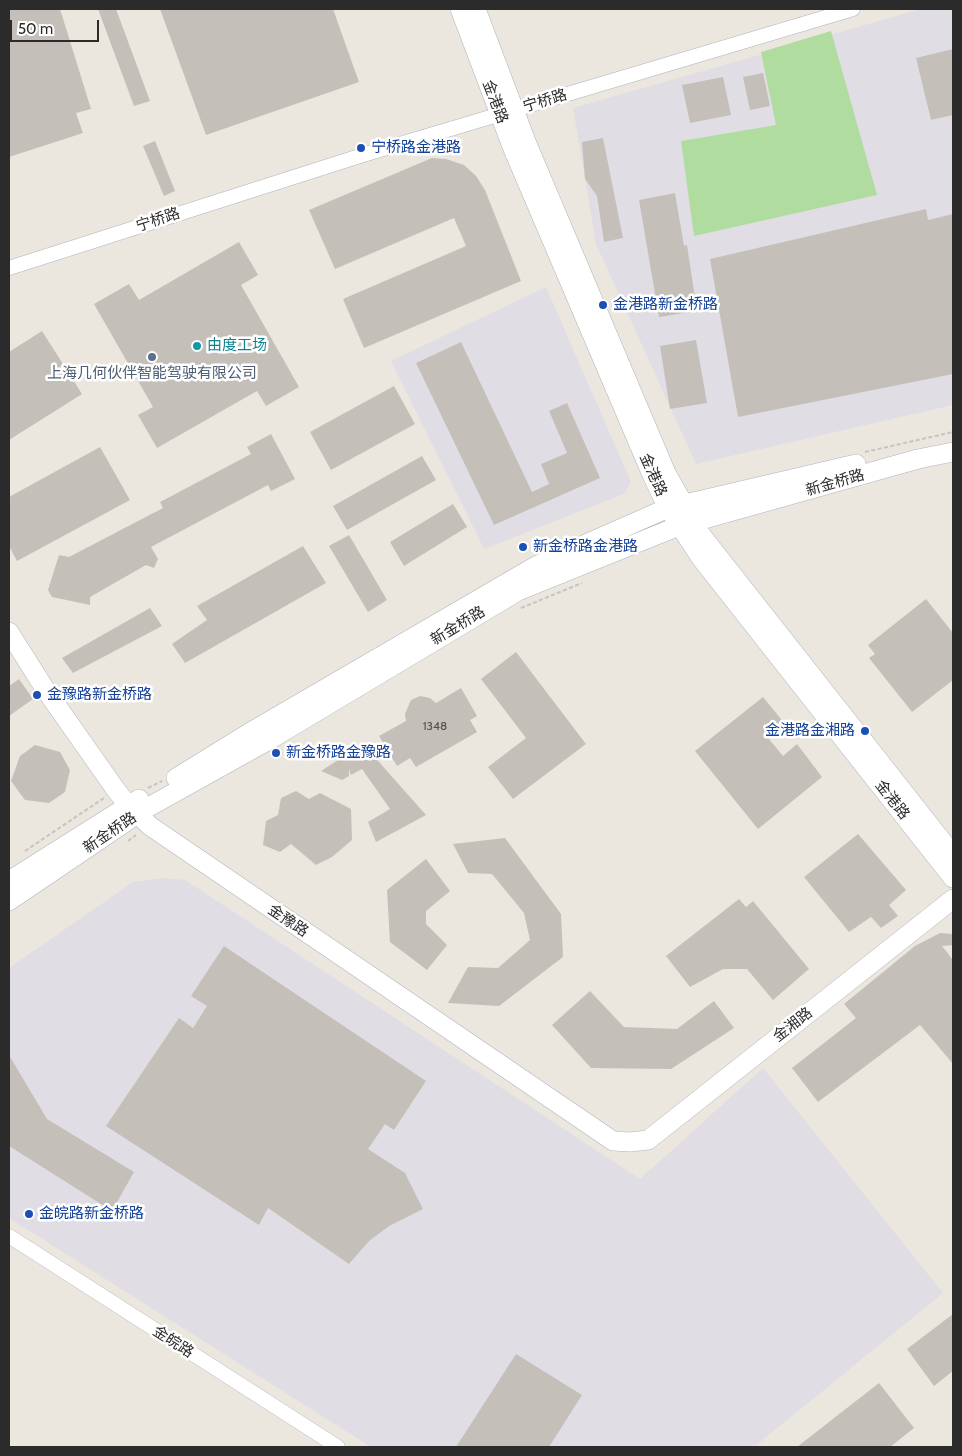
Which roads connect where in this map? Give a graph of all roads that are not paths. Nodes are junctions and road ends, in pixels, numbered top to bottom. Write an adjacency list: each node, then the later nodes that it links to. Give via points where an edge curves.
1 (460, 9): 4 (street, 金港路)
2 (476, 9): 4 (street, 金港路)
3 (853, 9): 4 (street, 宁桥路)
4 (506, 113): 5 (street, 宁桥路); 8 (street, 金港路, via 653,477)
5 (9, 268)
6 (953, 442): 8 (street, 新金桥路)
7 (953, 452): 9 (street, 新金桥路)
8 (675, 506): 9 (street, 金港路); 11 (street, 新金桥路, via 536,566)
9 (686, 524): 11 (street, 新金桥路, via 518,591); 12 (street, 金港路, via 701,535); 13 (street, 金港路, via 701,558)
10 (9, 632): 11 (street, 金豫路, via 45,689)
11 (139, 815): 14 (street, 新金桥路); 16 (street, 新金桥路); 17 (street, 金豫路, via 613,1141)
12 (953, 855)
13 (953, 878)
14 (9, 881)
15 (953, 899): 17 (street, 金湘路, via 648,1140)
16 (9, 901)
17 (630, 1142)
18 (9, 1236): 19 (street, 金皖路)
19 (338, 1447)

